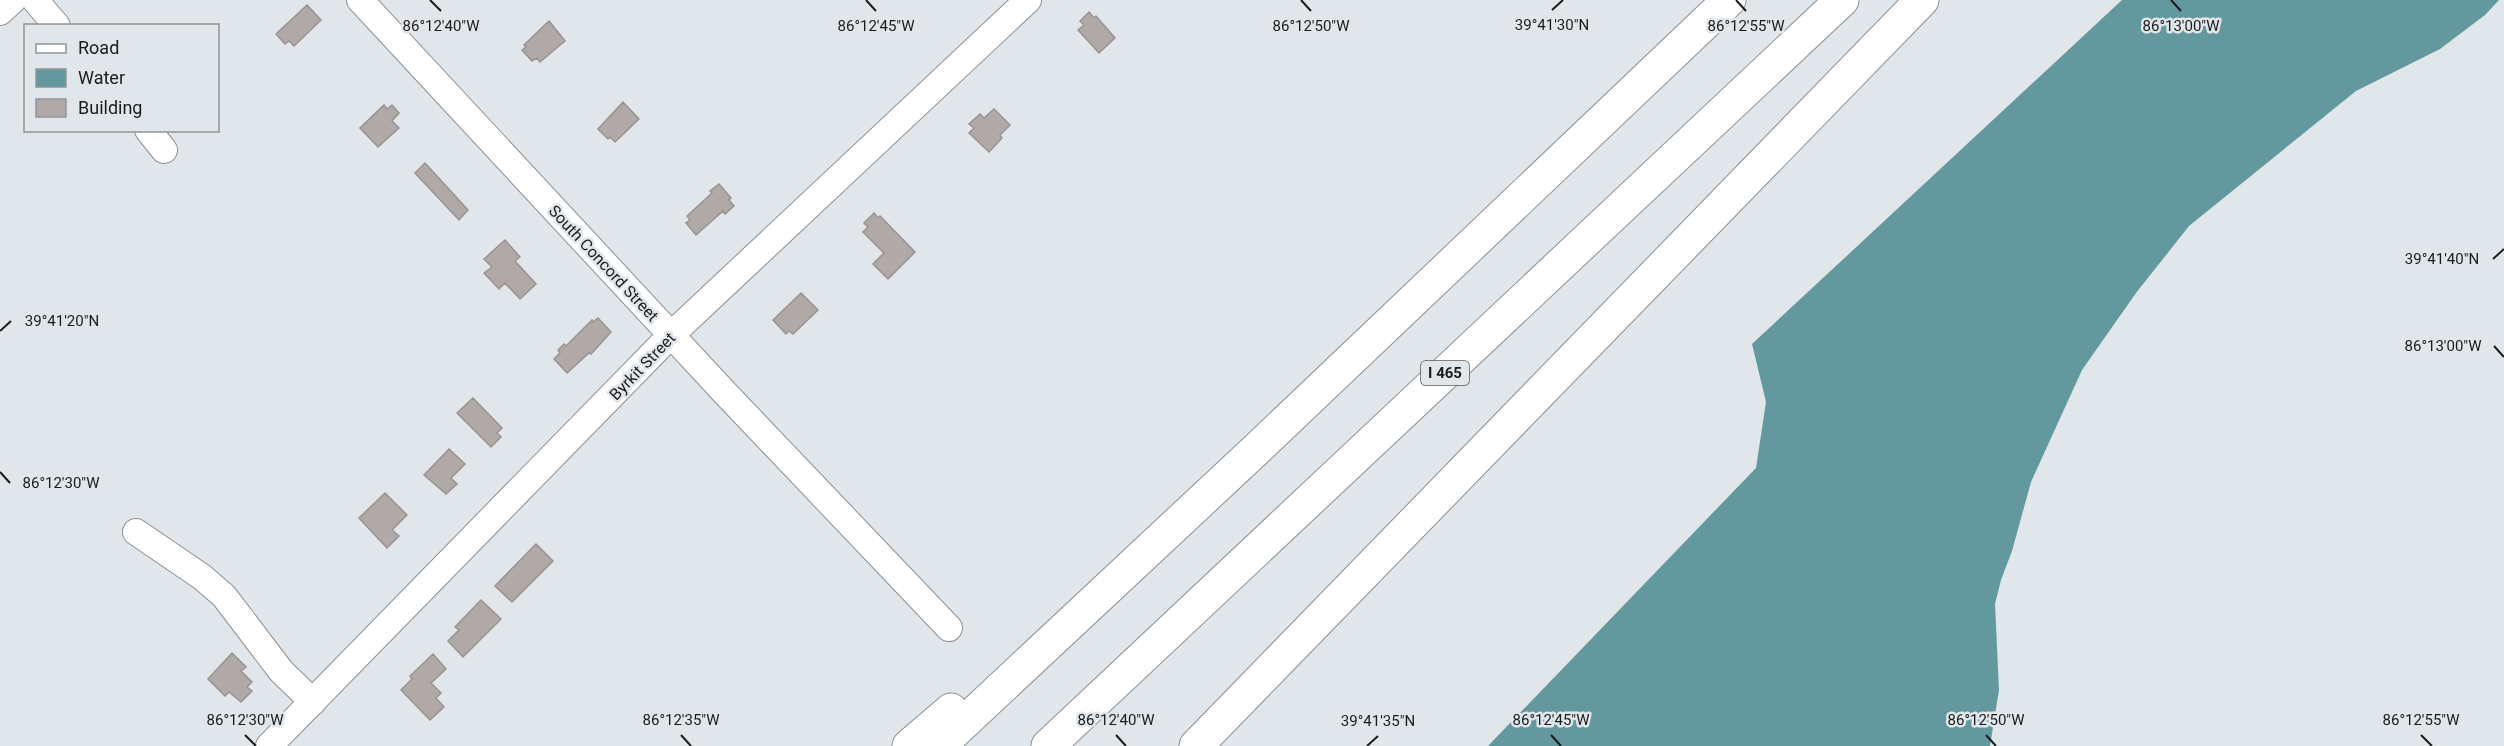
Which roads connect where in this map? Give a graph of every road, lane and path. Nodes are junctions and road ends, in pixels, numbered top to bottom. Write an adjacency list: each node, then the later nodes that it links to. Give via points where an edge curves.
1 (13, 0): 8 (street)
2 (35, 0): 9 (street)
3 (360, 0): 10 (street, South Concord Street)
4 (1028, 0): 10 (street, Byrkit Street)
5 (1729, 0): 11 (highway)
6 (1842, 0): 18 (highway, I 465)
7 (1922, 0): 19 (highway)
8 (0, 12)
9 (55, 24)
10 (671, 335): 13 (street, South Concord Street); 14 (street, Byrkit Street)
11 (1260, 446): 16 (highway); 17 (highway)
12 (136, 532): 14 (street, via 224,596 281,671)
13 (949, 628)
14 (313, 702): 15 (street, Byrkit Street)
15 (269, 746)
16 (909, 746)
17 (939, 746)
18 (1048, 746)
19 (1196, 746)

